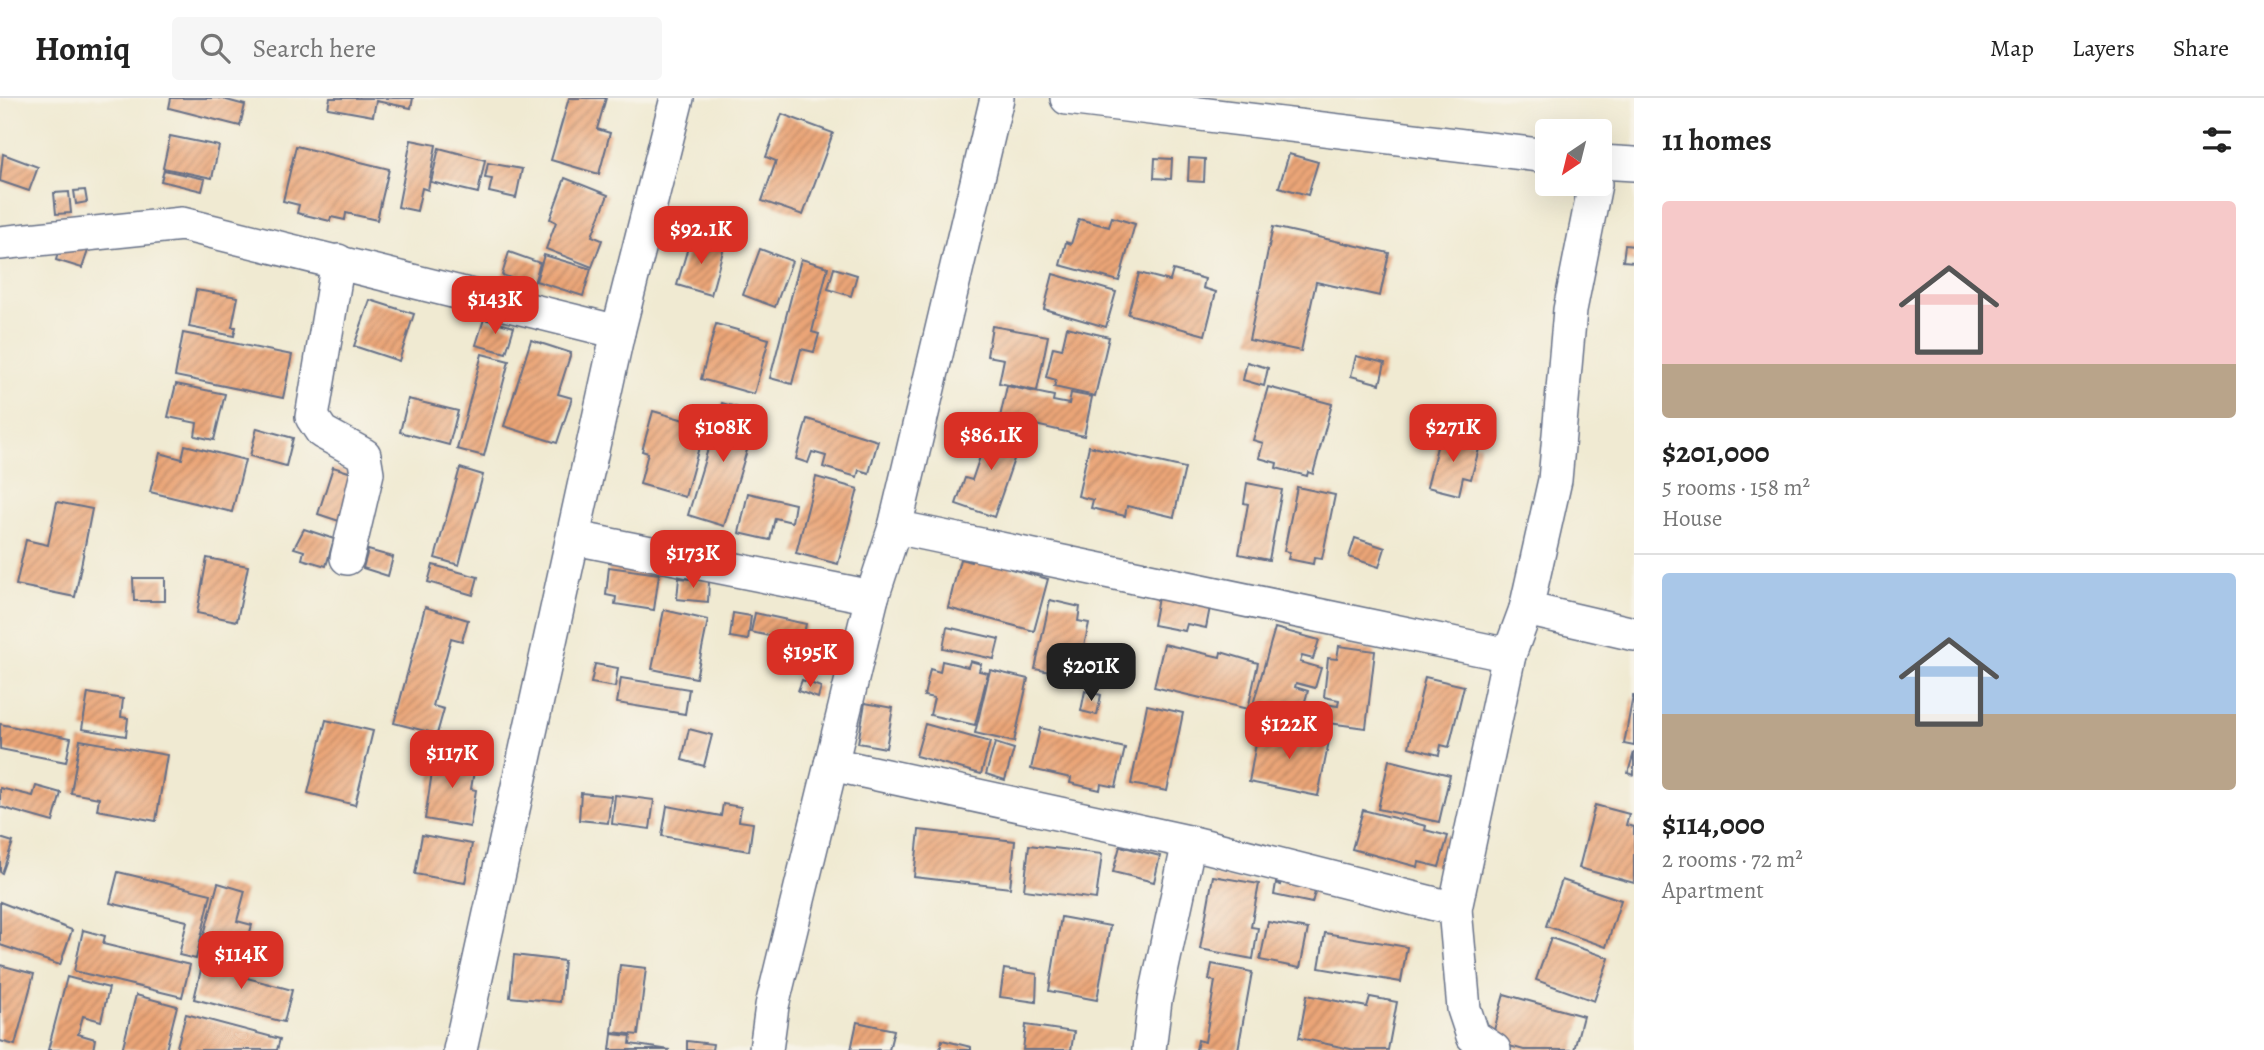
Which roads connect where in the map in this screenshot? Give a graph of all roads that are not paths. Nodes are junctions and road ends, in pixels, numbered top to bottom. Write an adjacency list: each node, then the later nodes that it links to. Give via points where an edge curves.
1 (677, 98): 10 (street)
2 (997, 98): 11 (street)
3 (1067, 98): 4 (street)
4 (1535, 155)
5 (1612, 163): 6 (street)
6 (1634, 164)
7 (1593, 196): 15 (street, via 1570,310 1555,480)
8 (0, 243): 9 (street, via 181,224)
9 (338, 261): 10 (street); 13 (street, via 312,418 322,432 364,455 367,474)
10 (618, 332): 12 (street)
11 (895, 527): 14 (street); 17 (street)
12 (575, 538): 14 (street); 21 (street)
13 (347, 558)
14 (872, 597): 18 (street)
15 (1526, 609): 16 (street); 17 (street)
16 (1634, 634)
17 (1509, 655): 20 (street)
18 (831, 764): 19 (street); 22 (street, via 772,1006)
19 (1189, 842): 20 (street); 23 (street, via 1155,1000)
20 (1455, 909): 24 (street, via 1464,1009 1473,1037)
21 (460, 1050)
22 (766, 1050)
23 (1149, 1050)
24 (1494, 1050)

